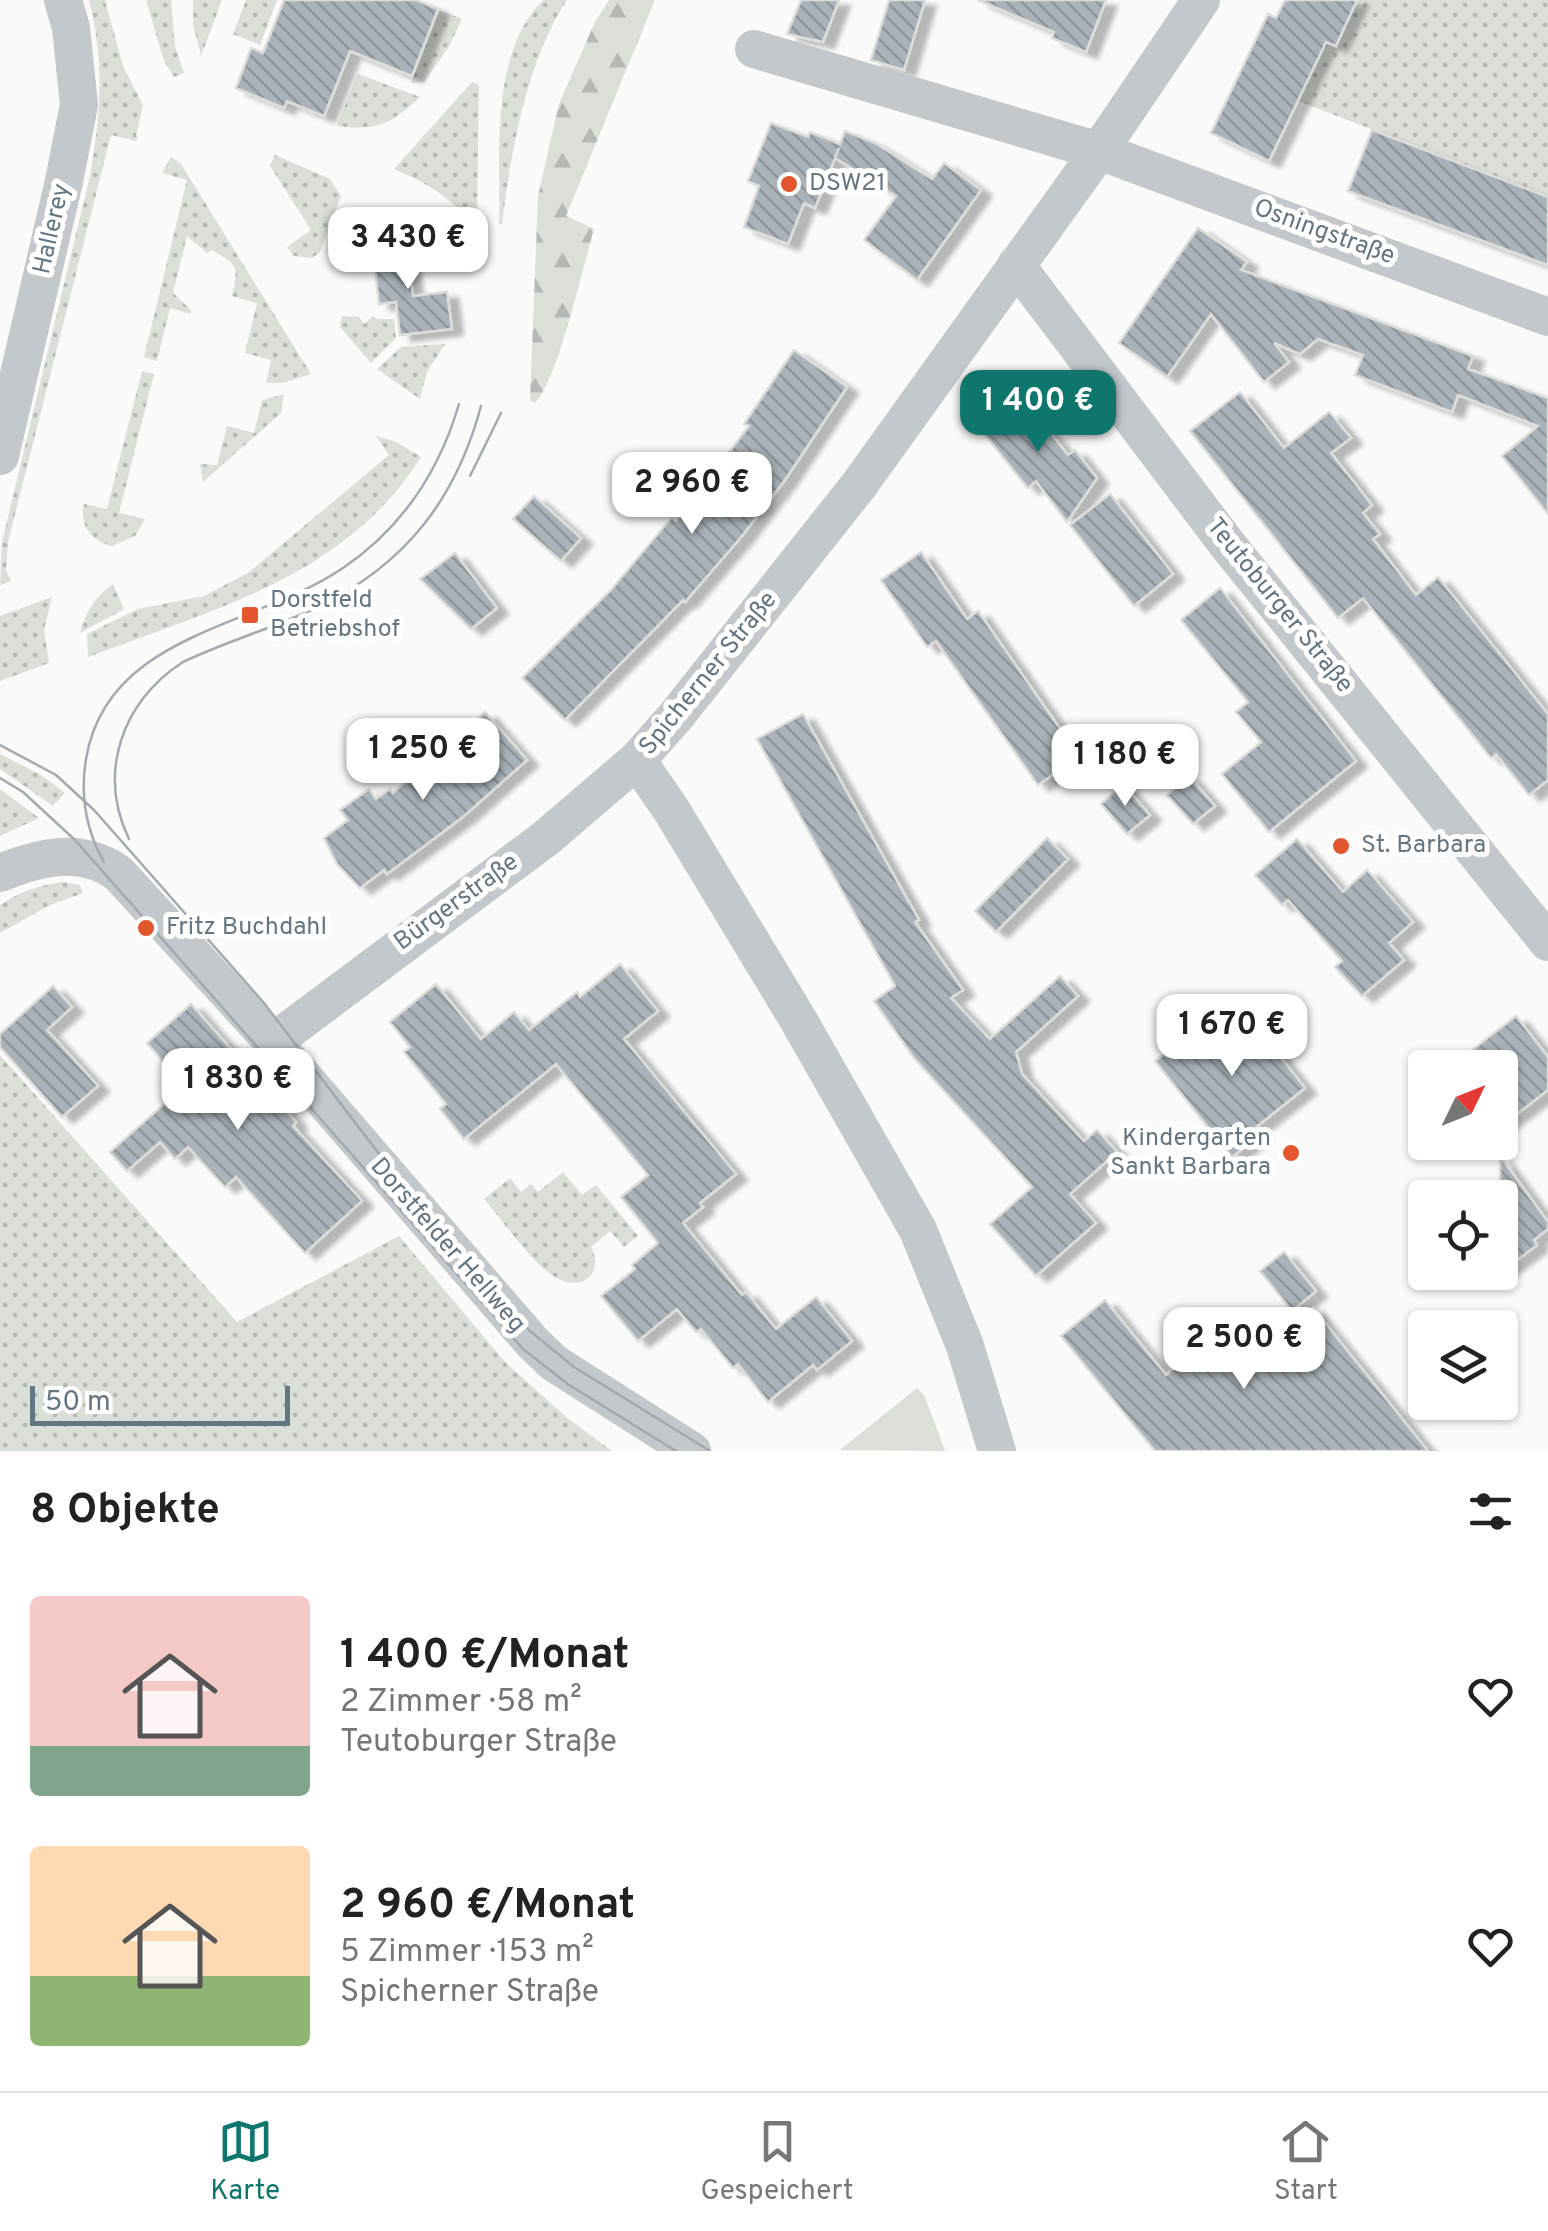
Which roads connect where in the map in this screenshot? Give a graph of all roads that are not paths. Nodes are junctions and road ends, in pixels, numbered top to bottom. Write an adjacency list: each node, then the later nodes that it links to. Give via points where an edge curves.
1 (64, 0): 7 (street, Hallerey, via 79,105)
2 (1201, 0): 4 (street, Spicherner Straße)
3 (754, 49): 4 (street)
4 (1099, 151): 5 (street, Spicherner Straße); 6 (street, Osningstraße)
5 (1016, 265): 8 (street, Spicherner Straße, via 859,485); 10 (street, Teutoburger Straße, via 1227,544)
6 (1548, 317)
7 (0, 456)
8 (637, 760): 11 (street, Bürgerstraße, via 546,838); 13 (street, Spicherner Straße, via 799,1021 918,1230 965,1346)
9 (0, 873): 11 (street, Dorstfelder Hellweg, via 60,856 104,863)
10 (1548, 942)
11 (273, 1042): 12 (street, Dorstfelder Hellweg, via 533,1344)
12 (692, 1451)
13 (997, 1451)

